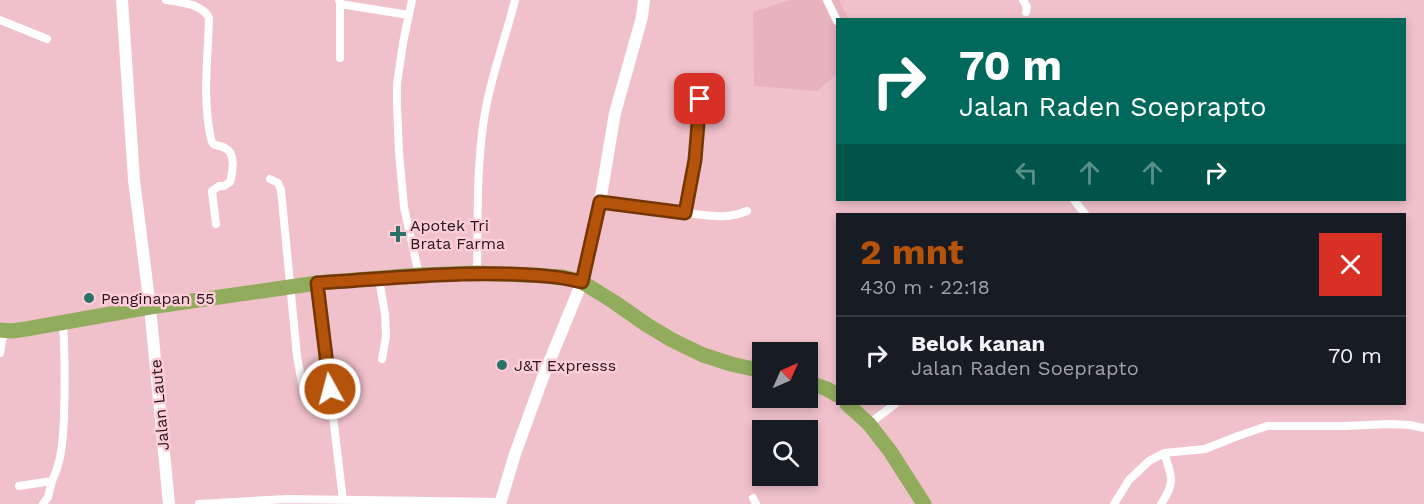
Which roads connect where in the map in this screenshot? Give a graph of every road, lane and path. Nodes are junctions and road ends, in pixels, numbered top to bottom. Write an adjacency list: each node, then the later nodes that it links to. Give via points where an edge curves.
1 (122, 0): 29 (street, Jalan Laute, via 134,180)
2 (166, 0): 22 (street, via 202,10 209,18 208,119 212,143 229,150 233,166 230,182 212,191)
3 (412, 0): 10 (street)
4 (515, 0): 23 (street, via 486,108)
5 (644, 0): 18 (street, via 615,113)
6 (827, 0): 11 (street)
7 (1023, 0): 9 (street)
8 (340, 2): 10 (street); 14 (street)
9 (1026, 12)
10 (409, 15): 24 (street, via 397,104 399,152 404,207)
11 (836, 19)
12 (0, 20): 13 (street)
13 (47, 39)
14 (340, 58)
15 (700, 99): 20 (street, via 695,160)
16 (270, 179): 28 (street, via 281,190)
17 (1075, 201): 21 (street)
18 (600, 202): 20 (street); 26 (street)
19 (747, 211): 20 (street, via 736,216)
20 (685, 213)
21 (1084, 213)
22 (216, 224)
23 (477, 273): 24 (highway); 26 (highway)
24 (420, 275): 25 (highway)
25 (379, 279): 27 (highway); 33 (street, via 386,314)
26 (582, 282): 34 (highway, via 672,340 704,355); 46 (street, via 543,377)
27 (317, 283): 28 (highway); 45 (street)
28 (290, 286): 29 (highway); 37 (street)
29 (150, 307): 30 (highway); 48 (street, Jalan Laute)
30 (63, 323): 31 (highway); 43 (street, via 63,438)
31 (2, 330): 32 (street)
32 (0, 353)
33 (382, 359)
34 (752, 369)
35 (818, 386): 36 (highway)
36 (836, 394)
37 (304, 395)
38 (847, 405): 40 (highway)
39 (894, 405): 40 (street)
40 (869, 424): 50 (highway)
41 (1424, 428): 42 (street, via 1391,424 1267,426 1205,449)
42 (1164, 453): 51 (street, via 1129,480); 52 (street, via 1172,486)
43 (52, 481): 44 (street); 47 (street)
44 (19, 486)
45 (343, 500): 46 (street); 49 (street)
46 (500, 503)
47 (43, 504)
48 (169, 504)
49 (199, 504)
50 (924, 504)
51 (1114, 504)
52 (1161, 504)

